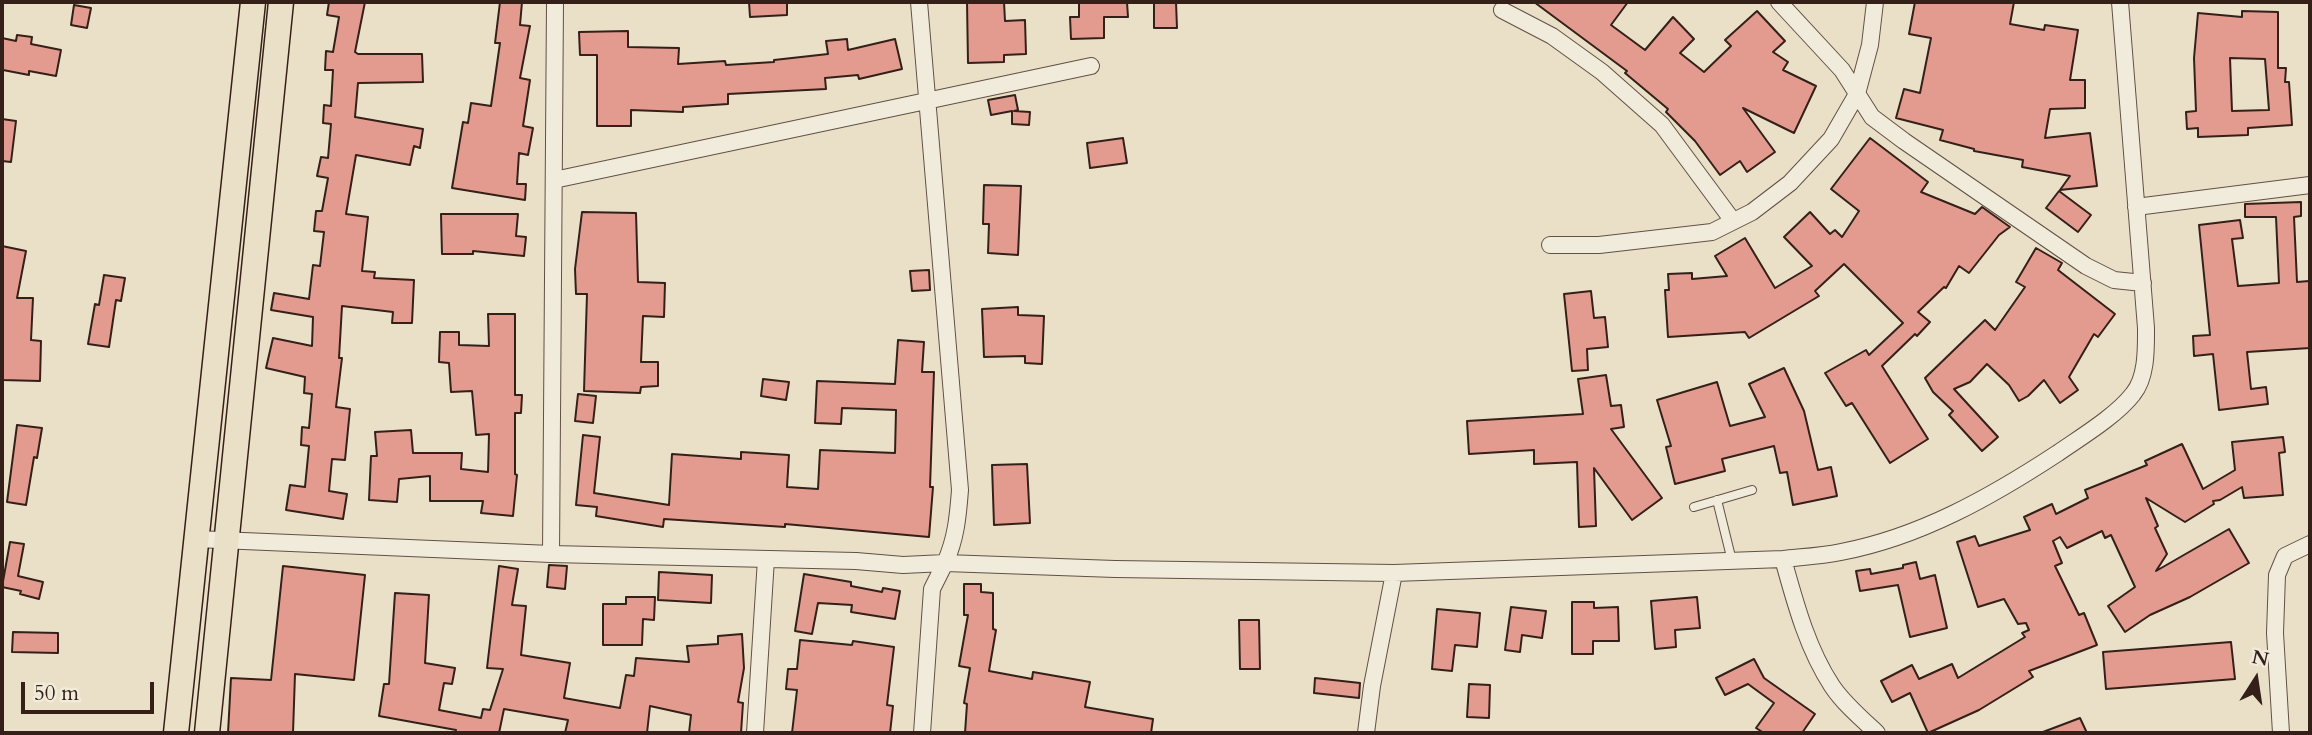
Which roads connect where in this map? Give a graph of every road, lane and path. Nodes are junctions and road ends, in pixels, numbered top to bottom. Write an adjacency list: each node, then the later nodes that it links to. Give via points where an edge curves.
1 (253, 2): 21 (main road)
2 (281, 2): 22 (main road)
3 (555, 2): 12 (street)
4 (919, 2): 11 (street)
5 (1779, 2): 10 (street, via 1842,70)
6 (1875, 2): 10 (street)
7 (2120, 2): 14 (street)
8 (1502, 10): 15 (street, via 1552,36 1662,125)
9 (1091, 66): 11 (street)
10 (1857, 93): 15 (street, via 1831,139 1790,183); 17 (street, via 1872,117 2086,266 2113,280)
11 (927, 102): 12 (street); 28 (street, via 960,489 958,521)
12 (554, 180): 24 (street)
13 (2310, 185): 14 (street)
14 (2136, 207): 17 (street)
15 (1733, 221): 16 (street, via 1712,232 1662,239)
16 (1550, 245)
17 (2143, 282): 26 (street, via 2146,362 2135,393 2093,430 1969,508 1854,549)
18 (1752, 490): 19 (lane)
19 (1717, 500): 20 (lane); 27 (lane)
20 (1694, 507)
21 (196, 539): 22 (street); 31 (main road)
22 (227, 541): 24 (street); 32 (main road)
23 (2310, 544): 36 (street, via 2285,555 2277,575)
24 (551, 554): 25 (street)
25 (766, 559): 28 (street); 33 (street)
26 (1783, 559): 27 (street); 30 (street, via 1816,655 1832,687)
27 (1732, 561): 29 (street)
28 (945, 563): 29 (street); 34 (street, via 932,589)
29 (1394, 573): 35 (street)
30 (1866, 730)
31 (176, 733)
32 (207, 733)
33 (755, 733)
34 (922, 733)
35 (1366, 733)
36 (2281, 733)

